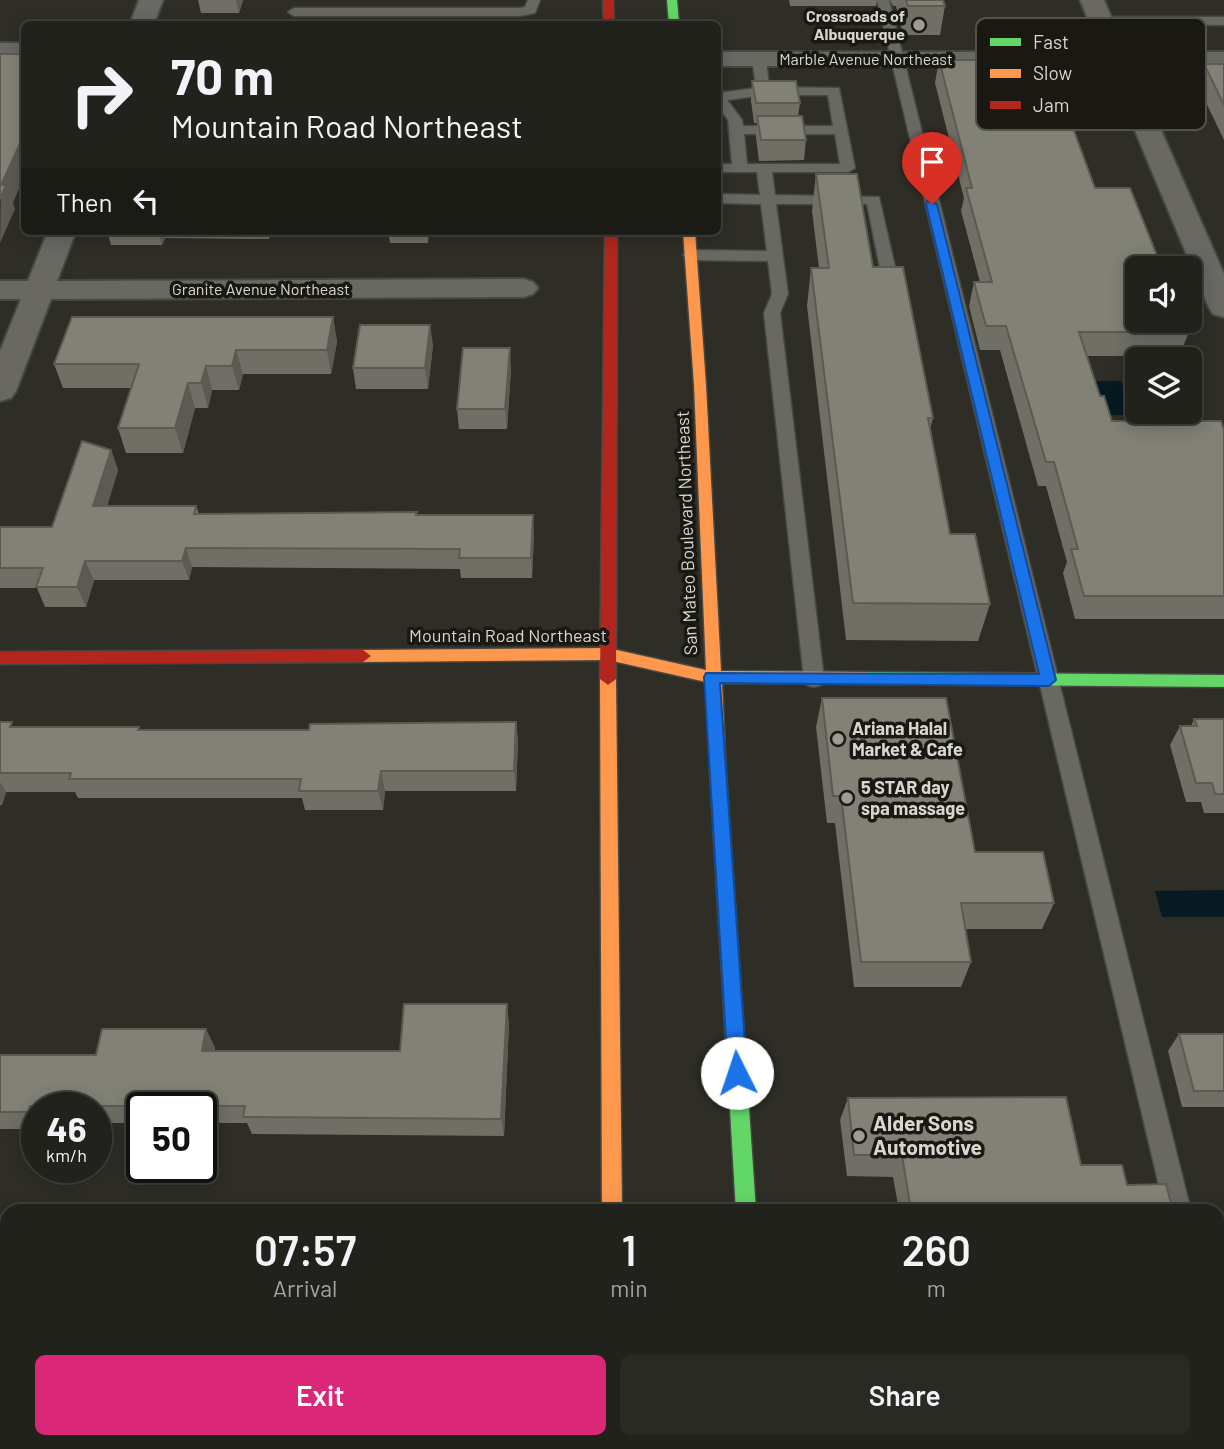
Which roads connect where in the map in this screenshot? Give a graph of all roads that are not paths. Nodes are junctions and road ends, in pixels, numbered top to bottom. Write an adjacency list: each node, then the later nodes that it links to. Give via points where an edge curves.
1 (151, 0): 11 (street)
2 (534, 0): 8 (lane, via 530,10 520,12)
3 (608, 0): 12 (main road)
4 (673, 0): 13 (main road)
5 (883, 0): 19 (lane)
6 (1097, 10): 9 (lane)
7 (295, 12): 8 (lane)
8 (380, 12)
9 (1189, 18)
10 (1206, 19): 14 (lane)
11 (143, 21)
12 (608, 21)
13 (674, 21)
14 (1224, 21)
15 (0, 50): 16 (street)
16 (21, 50)
17 (759, 58): 18 (street, Marble Avenue Northeast); 19 (street, Marble Avenue Northeast); 23 (lane)
18 (721, 59)
19 (896, 59): 20 (street, Marble Avenue Northeast); 48 (lane)
20 (976, 59)
21 (1206, 59): 22 (street, Marble Avenue Northeast)
22 (1224, 59)
23 (763, 91): 24 (lane); 27 (lane, via 834,91)
24 (721, 97)
25 (721, 104): 28 (lane)
26 (1148, 130): 42 (street)
27 (842, 135): 28 (lane); 28 (lane); 30 (lane, via 848,168)
28 (737, 142): 29 (lane); 30 (lane)
29 (721, 164)
30 (764, 168): 32 (lane)
31 (721, 199): 32 (lane)
32 (768, 199): 37 (lane); 41 (lane, via 874,200)
33 (61, 235): 40 (street)
34 (611, 235): 44 (main road)
35 (689, 235): 36 (main road, San Mateo Boulevard Northeast)
36 (691, 255): 37 (lane); 46 (main road, San Mateo Boulevard Northeast)
37 (775, 256): 47 (lane, via 780,294 772,313)
38 (523, 288): 40 (street, Granite Avenue Northeast)
39 (0, 290): 40 (street, Granite Avenue Northeast)
40 (40, 290): 43 (street)
41 (893, 293)
42 (1224, 308)
43 (0, 391)
44 (608, 654): 45 (main road, Mountain Road Northeast); 46 (main road, Mountain Road Northeast); 50 (main road)
45 (0, 658)
46 (712, 677): 47 (main road, Mountain Road Northeast); 51 (main road, San Mateo Boulevard Northeast)
47 (814, 679): 48 (main road, Mountain Road Northeast)
48 (1049, 680): 49 (main road, Mountain Road Northeast); 52 (lane)
49 (1224, 681)
50 (612, 1204)
51 (746, 1204)
52 (1176, 1204)

